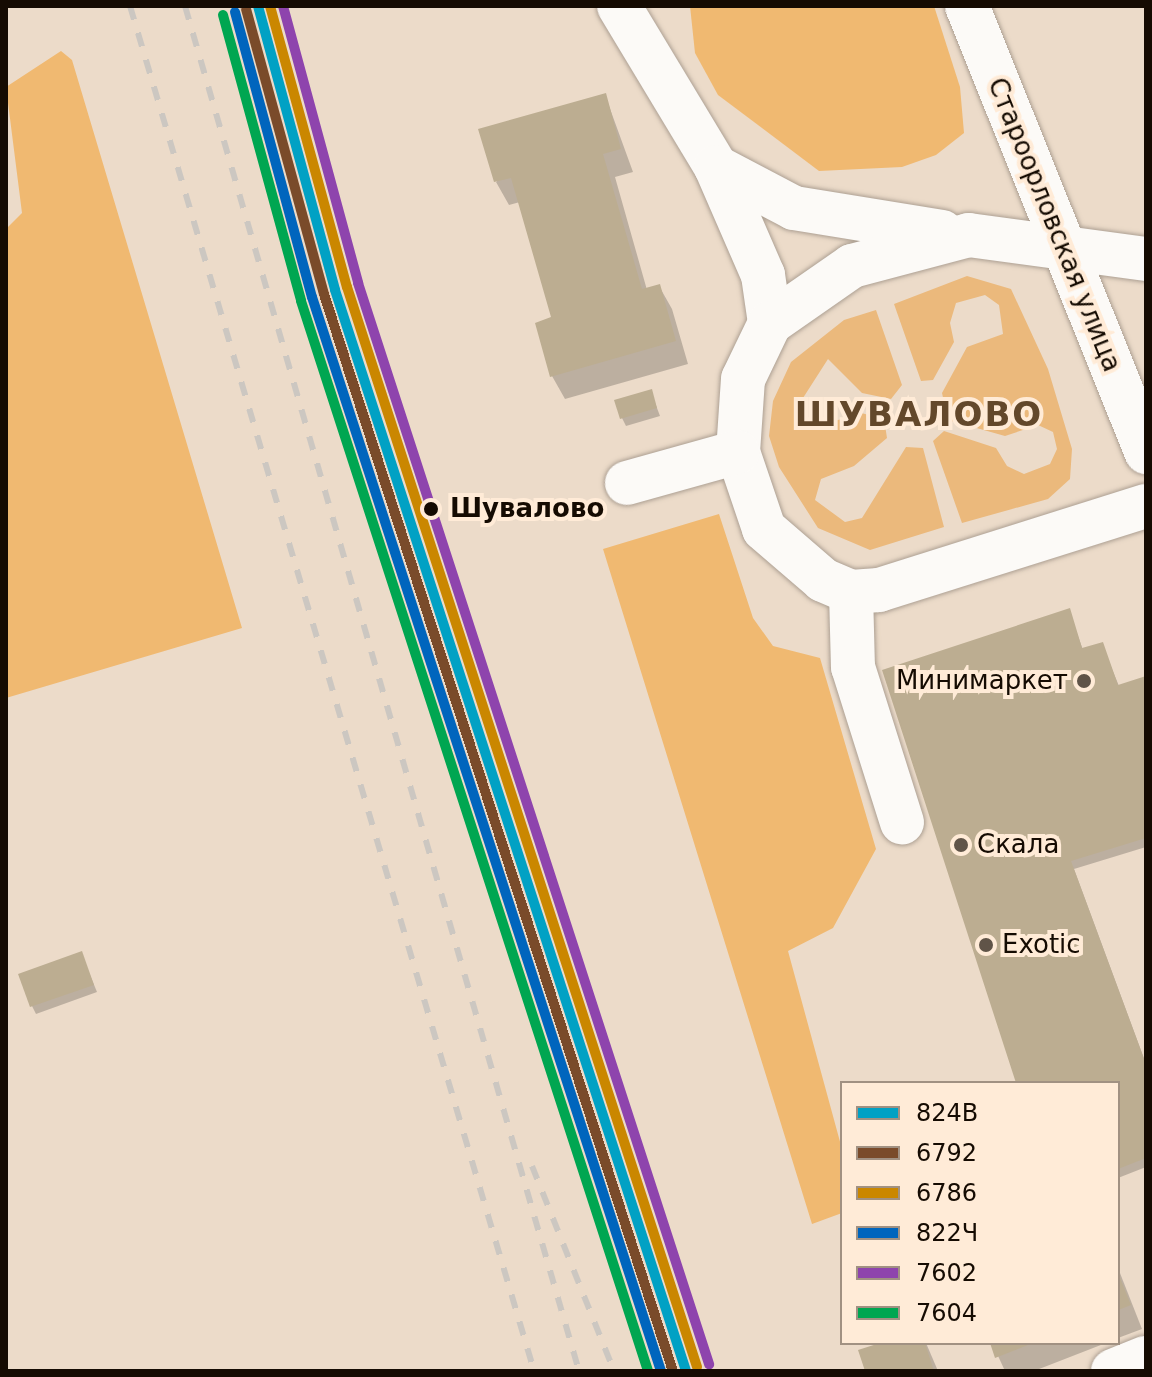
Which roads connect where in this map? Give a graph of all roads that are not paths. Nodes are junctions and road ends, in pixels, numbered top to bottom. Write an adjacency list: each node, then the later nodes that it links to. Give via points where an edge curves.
1 (619, 6): 3 (street)
2 (967, 6): 5 (street, Староорловская улица)
3 (716, 167): 4 (street, via 794,208); 7 (street, via 763,275)
4 (969, 235): 5 (street); 7 (street, via 852,266)
5 (1062, 245): 6 (street); 8 (street, Староорловская улица)
6 (1146, 259)
7 (770, 323): 9 (street, via 743,379)
8 (1145, 441)
9 (738, 452): 10 (street); 12 (street, via 764,529 823,580)
10 (627, 483)
11 (1146, 506): 12 (street, via 879,590)
12 (851, 592): 13 (street, via 853,667)
13 (902, 822)
14 (1146, 1358): 15 (street)
15 (1113, 1371)

